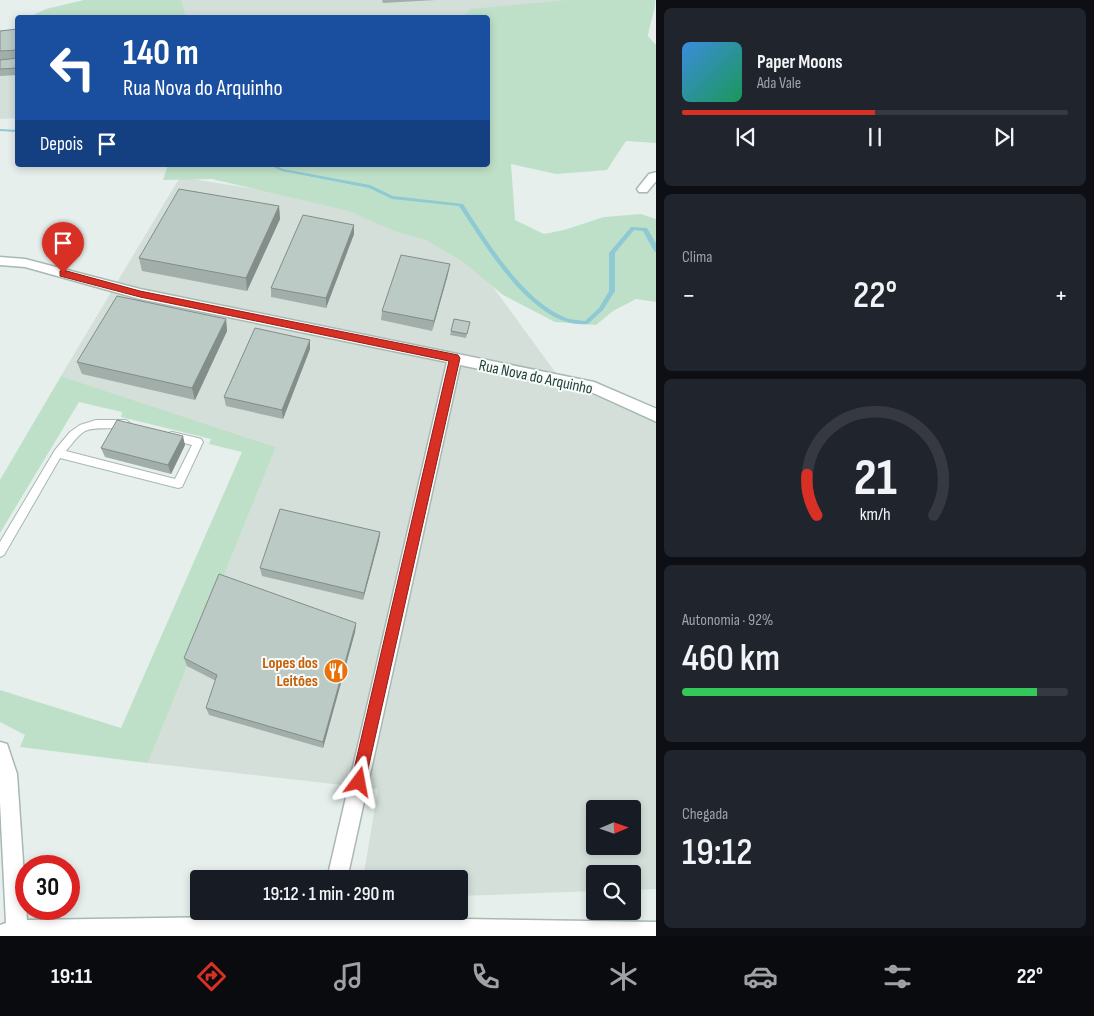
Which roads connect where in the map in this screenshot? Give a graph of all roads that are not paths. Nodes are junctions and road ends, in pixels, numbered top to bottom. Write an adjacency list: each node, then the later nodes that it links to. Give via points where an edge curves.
1 (656, 176): 2 (street)
2 (643, 189)
3 (0, 261): 4 (street, Rua Nova do Arquinho, via 25,263 140,294)
4 (455, 358): 5 (street, Rua Nova do Arquinho, via 594,387); 11 (street)
5 (656, 416)
6 (140, 428): 8 (lane, via 113,423 83,428 73,434)
7 (159, 432): 8 (lane, via 198,442 178,484)
8 (58, 454): 9 (lane)
9 (0, 552)
10 (0, 751): 16 (street, via 8,774)
11 (339, 870)
12 (319, 920): 14 (street)
13 (353, 920): 15 (street)
14 (205, 932): 16 (street)
15 (656, 932)
16 (8, 933)

